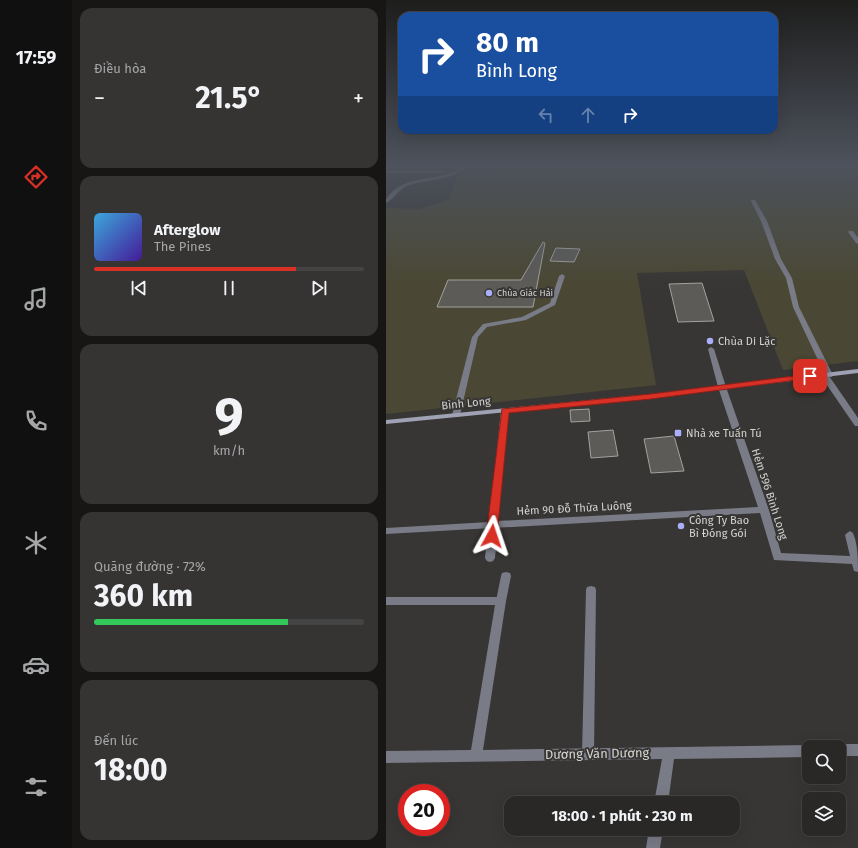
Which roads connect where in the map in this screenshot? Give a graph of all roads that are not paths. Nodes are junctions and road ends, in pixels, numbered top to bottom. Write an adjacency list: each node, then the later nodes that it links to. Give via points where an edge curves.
1 (755, 205): 7 (street, via 778,259 789,278 796,307)
2 (851, 232): 3 (street)
3 (858, 242)
4 (562, 276): 10 (street, via 553,304 524,319 484,324 475,337)
5 (711, 349): 8 (street, Hẻm 596 Bình Long)
6 (858, 371): 7 (main road, Bình Long)
7 (826, 375): 8 (main road, Bình Long); 12 (street)
8 (722, 387): 9 (main road, Bình Long); 13 (street, Hẻm 596 Bình Long)
9 (505, 410): 10 (main road, Bình Long); 14 (street)
10 (456, 415): 11 (main road, Bình Long)
11 (386, 422)
12 (858, 424)
13 (764, 510): 14 (street, Hẻm 90 Đỗ Thừa Luông); 18 (street, Hẻm 596 Bình Long, via 777,558)
14 (492, 525): 15 (street, Hẻm 90 Đỗ Thừa Luông); 17 (street)
15 (386, 531)
16 (850, 535): 18 (street)
17 (490, 558)
18 (857, 564)
19 (506, 576): 22 (street)
20 (591, 590): 27 (street)
21 (386, 601): 22 (street)
22 (501, 601): 28 (street)
23 (802, 750): 26 (street, Dương Văn Dương)
24 (846, 750): 25 (street)
25 (858, 750)
26 (669, 752): 27 (street, Dương Văn Dương); 30 (street)
27 (588, 753): 28 (street, Dương Văn Dương)
28 (476, 756): 29 (street, Dương Văn Dương)
29 (386, 757)
30 (662, 796)
31 (655, 836): 32 (street)
32 (653, 848)

